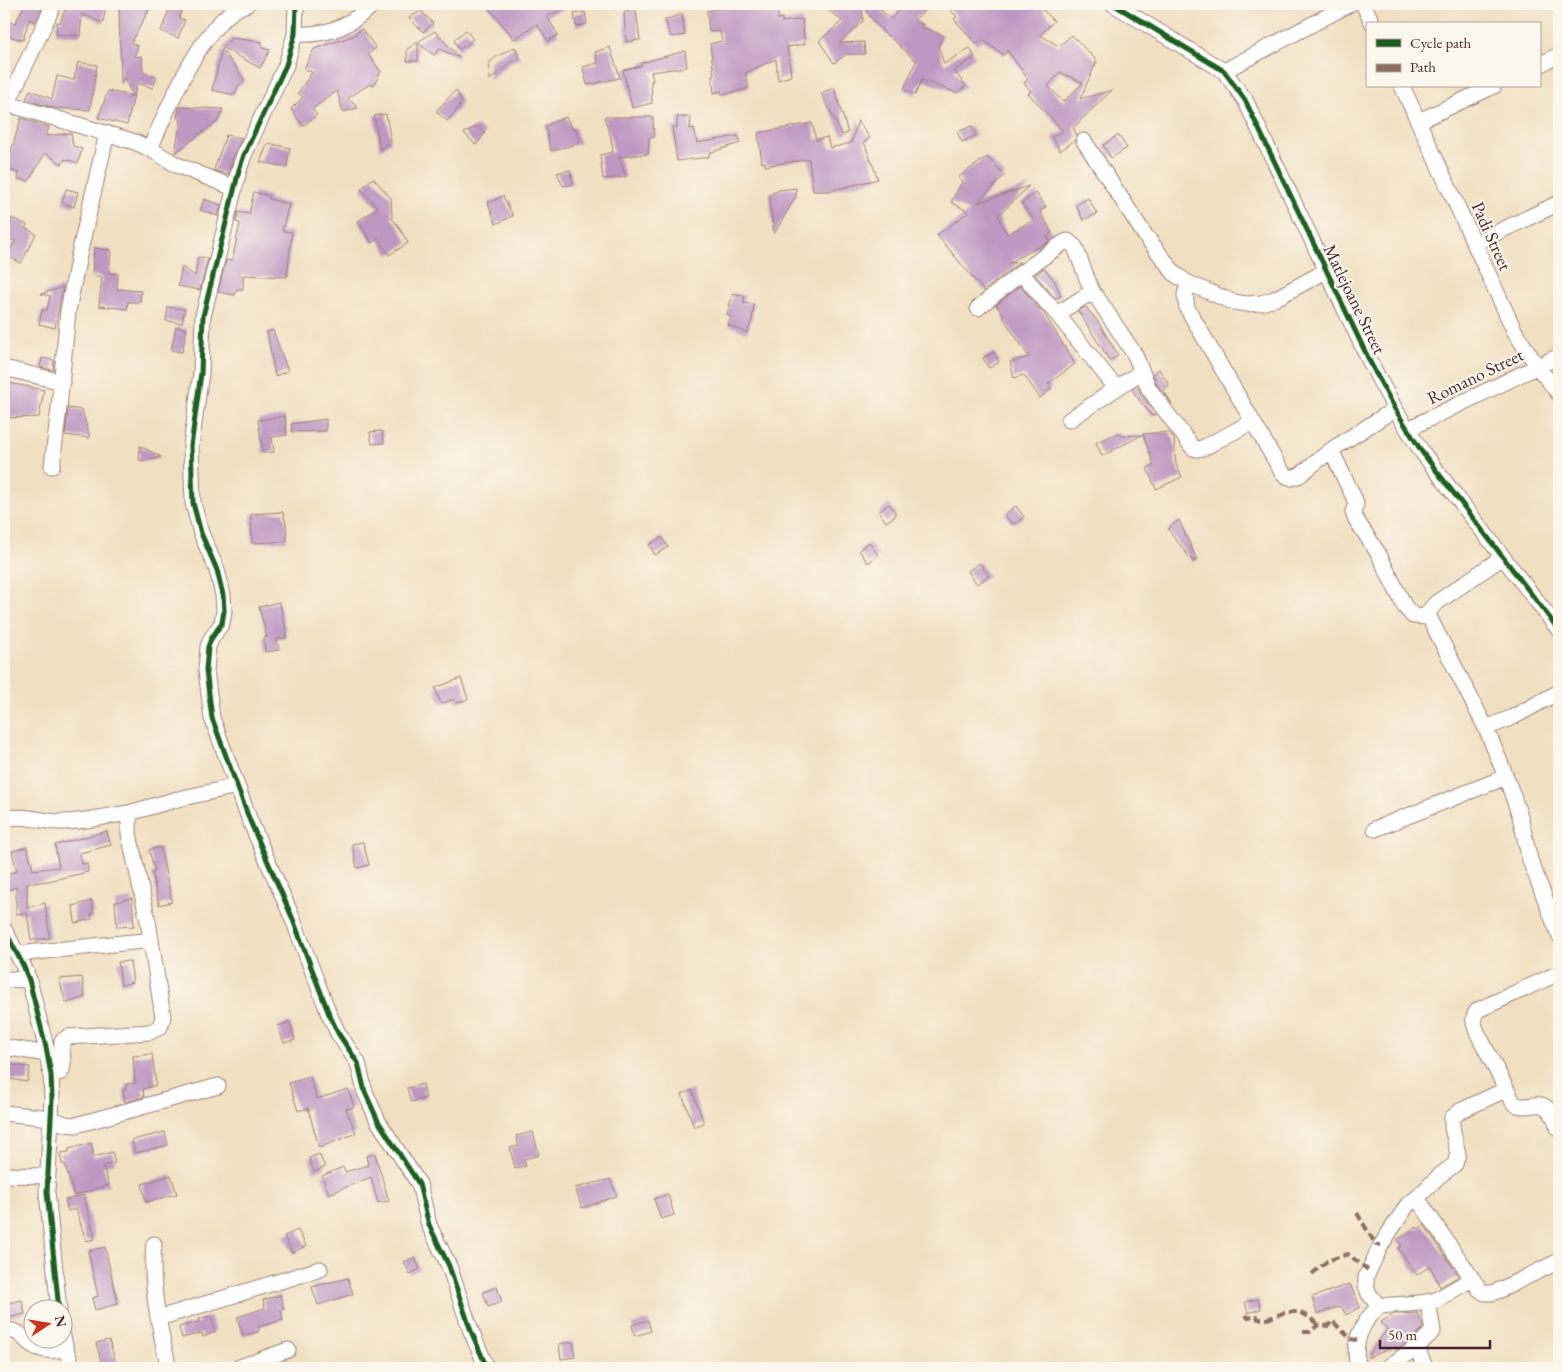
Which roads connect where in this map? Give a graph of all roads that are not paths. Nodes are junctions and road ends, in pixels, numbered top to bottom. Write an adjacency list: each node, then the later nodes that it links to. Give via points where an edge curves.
1 (54, 4): 15 (street)
2 (247, 4): 19 (street, via 228,13 189,65)
3 (296, 4): 9 (street)
4 (374, 4): 9 (street, via 344,26 311,35)
5 (1114, 4): 12 (street, Matlejoane Street)
6 (1350, 4): 12 (street)
7 (1364, 4): 8 (street)
8 (1372, 22)
9 (295, 34): 20 (street, via 286,65 244,155)
10 (1559, 56): 11 (street)
11 (1540, 65)
12 (1224, 70): 23 (street, Matlejoane Street, via 1245,100)
13 (1403, 88): 16 (street, Padi Street)
14 (1490, 88): 16 (street)
15 (6, 108): 17 (street)
16 (1419, 121): 22 (street, Padi Street)
17 (107, 133): 19 (street); 33 (street, via 68,311)
18 (1084, 141): 25 (street, via 1145,235 1175,274)
19 (150, 149): 20 (street, via 177,165)
20 (234, 188): 48 (street, via 203,316 201,373 191,456 193,503 223,595 222,623 208,647 206,670 210,703 216,732)
21 (1559, 203): 22 (street)
22 (1475, 242): 30 (street, Padi Street, via 1515,332)
23 (1326, 271): 25 (street, via 1261,303 1233,302); 36 (street, Matlejoane Street)
24 (1021, 274): 26 (street, via 1063,243 1070,242); 27 (street); 28 (street)
25 (1188, 283): 38 (street, via 1185,295 1187,308)
26 (1093, 294): 28 (street); 32 (street, via 1134,355)
27 (978, 308)
28 (1058, 314): 34 (street)
29 (1559, 356): 30 (street, Romano Street)
30 (1537, 366): 35 (street, Padi Street); 39 (street, Romano Street)
31 (4, 368): 33 (street)
32 (1140, 372): 34 (street); 38 (street, via 1149,390 1196,449)
33 (62, 382): 41 (street)
34 (1116, 388): 37 (street)
35 (1559, 394)
36 (1395, 409): 39 (street, Matlejoane Street); 40 (street)
37 (1069, 420)
38 (1252, 422): 40 (street, via 1282,472 1292,478)
39 (1408, 429): 42 (street, Matlejoane Street)
40 (1331, 450): 43 (street, via 1355,500 1354,518 1378,553 1405,606 1414,616)
41 (52, 466)
42 (1503, 556): 43 (street, via 1436,603 1429,611); 44 (street, Matlejoane Street)
43 (1429, 617): 46 (street)
44 (1559, 630)
45 (1559, 692): 46 (street)
46 (1486, 728): 47 (street)
47 (1506, 776): 51 (street); 53 (street, via 1530,860)
48 (237, 786): 49 (street); 86 (street, via 338,1033 358,1063 371,1106 419,1184 429,1225 449,1266 470,1331)
49 (129, 813): 50 (street, via 76,822); 54 (street, via 129,834)
50 (4, 819)
51 (1375, 829)
52 (4, 929): 55 (street)
53 (1559, 935)
54 (151, 940): 55 (street); 61 (street, via 163,1017 160,1027 150,1032 68,1037 62,1041 61,1047 64,1066 61,1072)
55 (18, 954): 58 (street)
56 (1559, 973): 63 (street, via 1475,1013 1474,1026)
57 (4, 979): 58 (street)
58 (29, 980): 60 (street)
59 (4, 1047): 60 (street)
60 (47, 1054): 61 (street)
61 (51, 1075): 65 (street)
62 (218, 1086): 65 (street, via 76,1126)
63 (1505, 1090): 66 (street, via 1516,1105 1544,1105); 69 (street, via 1455,1114 1451,1122 1458,1154 1456,1164)
64 (4, 1113): 65 (street)
65 (51, 1118): 68 (street)
66 (1559, 1129)
67 (4, 1175): 68 (street)
68 (48, 1176): 74 (street)
69 (1417, 1198): 73 (street); 76 (street, via 1399,1216 1366,1277 1369,1294)
70 (154, 1244): 77 (street, via 153,1286)
71 (1559, 1260): 73 (street, via 1492,1293 1480,1290)
72 (320, 1268): 77 (street)
73 (1472, 1280): 75 (street)
74 (58, 1300)
75 (1428, 1302): 76 (street); 80 (street, via 1433,1331)
76 (1379, 1306): 87 (street, via 1367,1319 1357,1340)
77 (159, 1318): 84 (street)
78 (4, 1331): 79 (street, via 11,1330)
79 (22, 1336)
80 (1417, 1347): 88 (street); 89 (street)
81 (66, 1350): 83 (street)
82 (288, 1350): 85 (street)
83 (73, 1368)
84 (169, 1368)
85 (237, 1368)
86 (488, 1368)
87 (1358, 1368)
88 (1387, 1368)
89 (1425, 1368)

